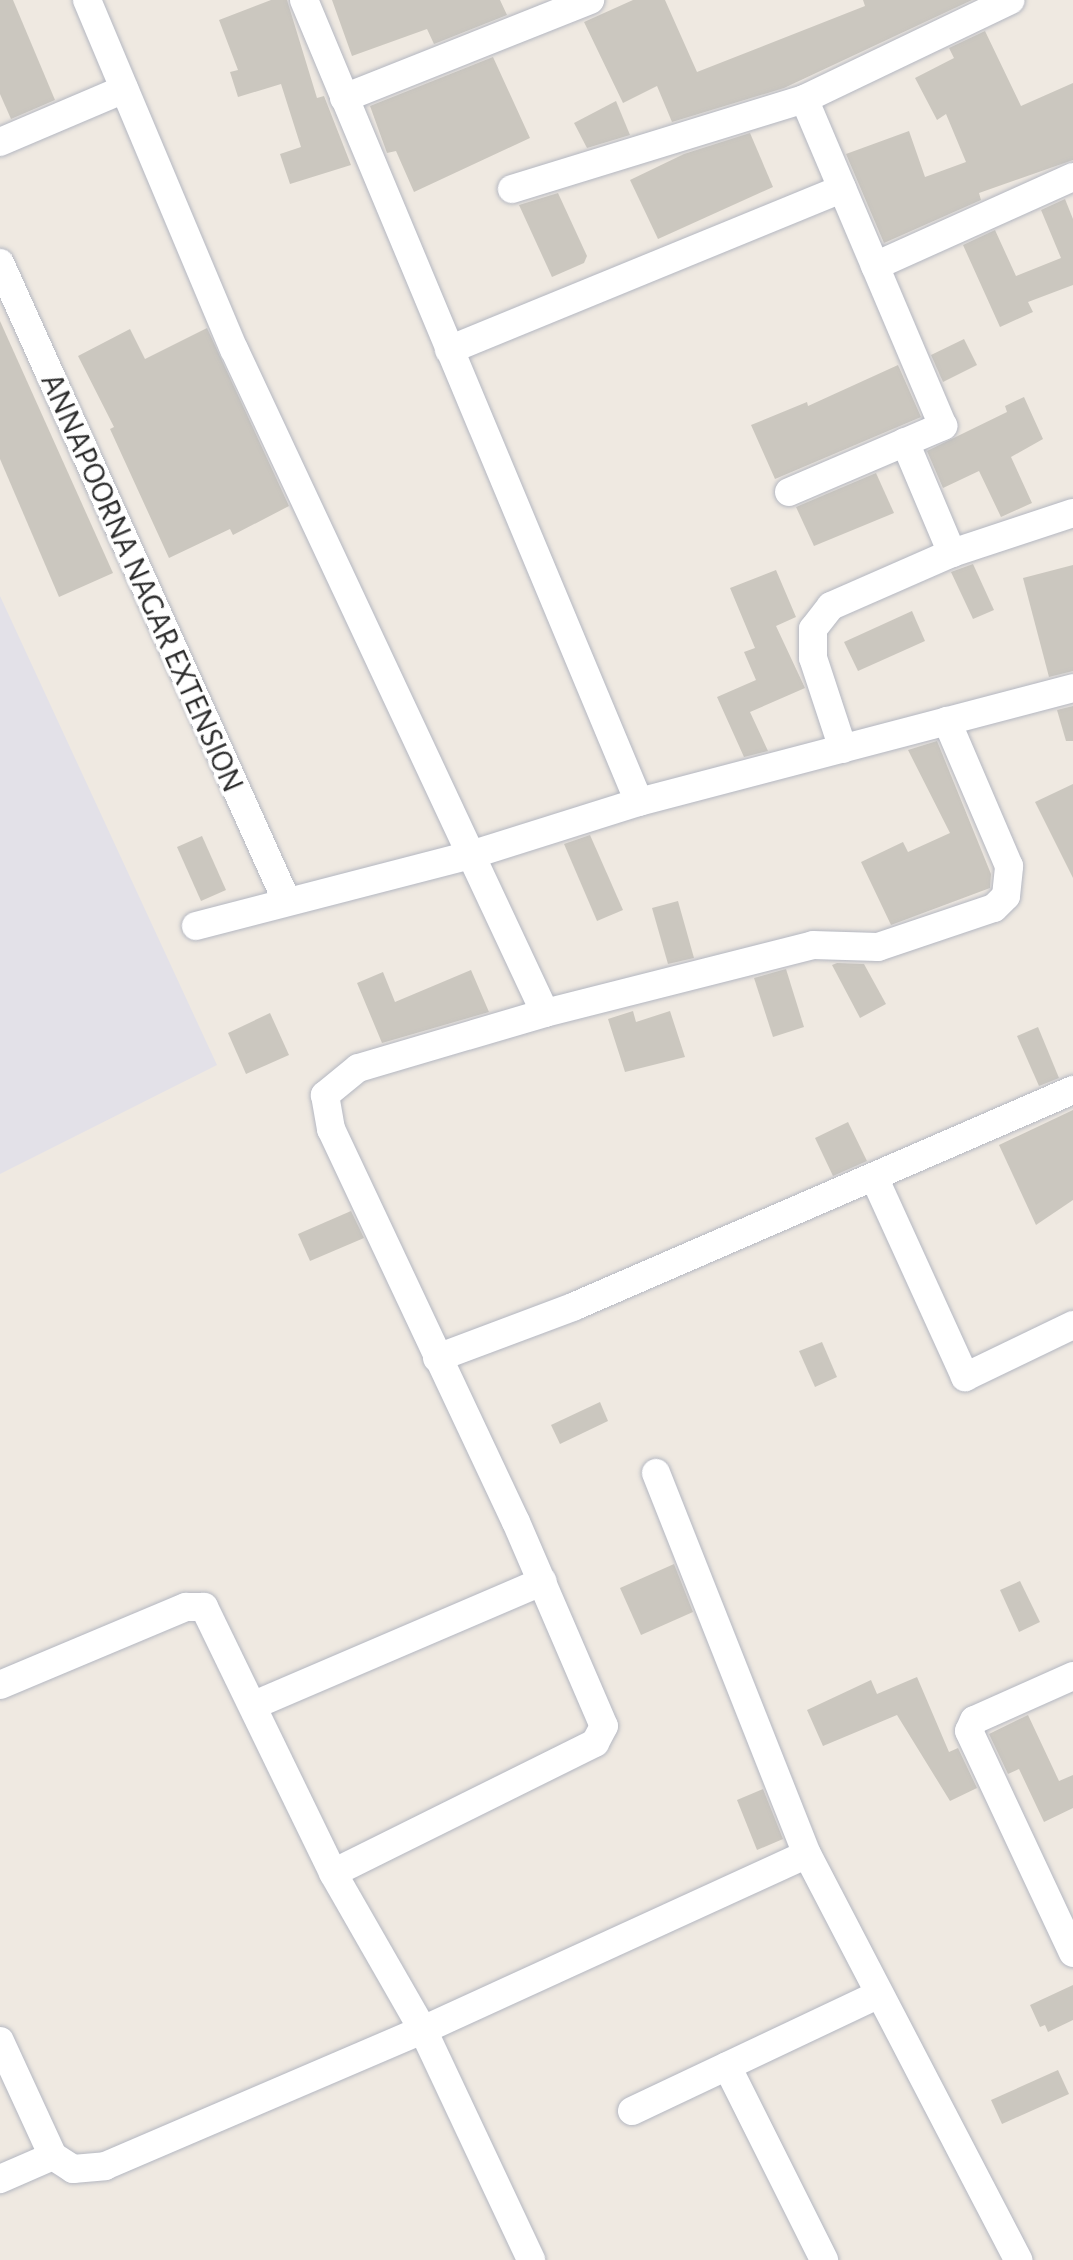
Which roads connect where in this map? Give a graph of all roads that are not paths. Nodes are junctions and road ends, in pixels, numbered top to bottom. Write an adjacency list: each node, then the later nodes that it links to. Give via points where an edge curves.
1 (87, 0): 5 (street)
2 (304, 0): 6 (street)
3 (590, 0): 6 (street)
4 (1011, 0): 7 (street)
5 (124, 89): 8 (street); 23 (street, via 234,349)
6 (344, 98): 14 (street)
7 (804, 99): 10 (street); 11 (street)
8 (0, 142)
9 (1073, 177): 13 (street)
10 (512, 189)
11 (842, 189): 13 (street); 14 (street)
12 (0, 263): 24 (street, ANNAPOORNA NAGAR EXTENSION)
13 (875, 266): 15 (street, via 943,426)
14 (449, 350): 22 (street)
15 (905, 442): 16 (street); 18 (street)
16 (789, 492)
17 (1073, 513): 18 (street)
18 (952, 553): 21 (street, via 831,606 813,629 813,658)
19 (1073, 688): 20 (street)
20 (947, 721): 21 (street); 26 (street, via 1009,866 1006,896 994,908 878,947 813,945)
21 (843, 749): 22 (street)
22 (639, 802): 23 (street)
23 (474, 854): 24 (street); 26 (street)
24 (287, 902): 25 (street)
25 (196, 926)
26 (545, 1013): 30 (street, via 358,1068 325,1095 331,1129)
27 (1073, 1090): 28 (street)
28 (874, 1177): 29 (street, via 965,1377); 30 (street, via 575,1306)
29 (1073, 1325)
30 (437, 1358): 32 (street)
31 (656, 1473): 36 (street)
32 (543, 1581): 35 (street); 37 (street, via 602,1712 604,1726 595,1743)
33 (1073, 1676): 38 (street, via 974,1720 969,1731)
34 (0, 1685): 35 (street, via 186,1607 204,1607)
35 (254, 1705): 37 (street)
36 (807, 1854): 39 (street); 40 (street)
37 (333, 1873): 40 (street)
38 (1073, 1953)
39 (877, 1995): 42 (street); 48 (street)
40 (423, 2030): 44 (street, via 105,2166 73,2169); 46 (street)
41 (0, 2041): 44 (street)
42 (727, 2066): 43 (street); 47 (street)
43 (632, 2111)
44 (53, 2156): 45 (street)
45 (0, 2179)
46 (531, 2260)
47 (824, 2260)
48 (1018, 2260)

